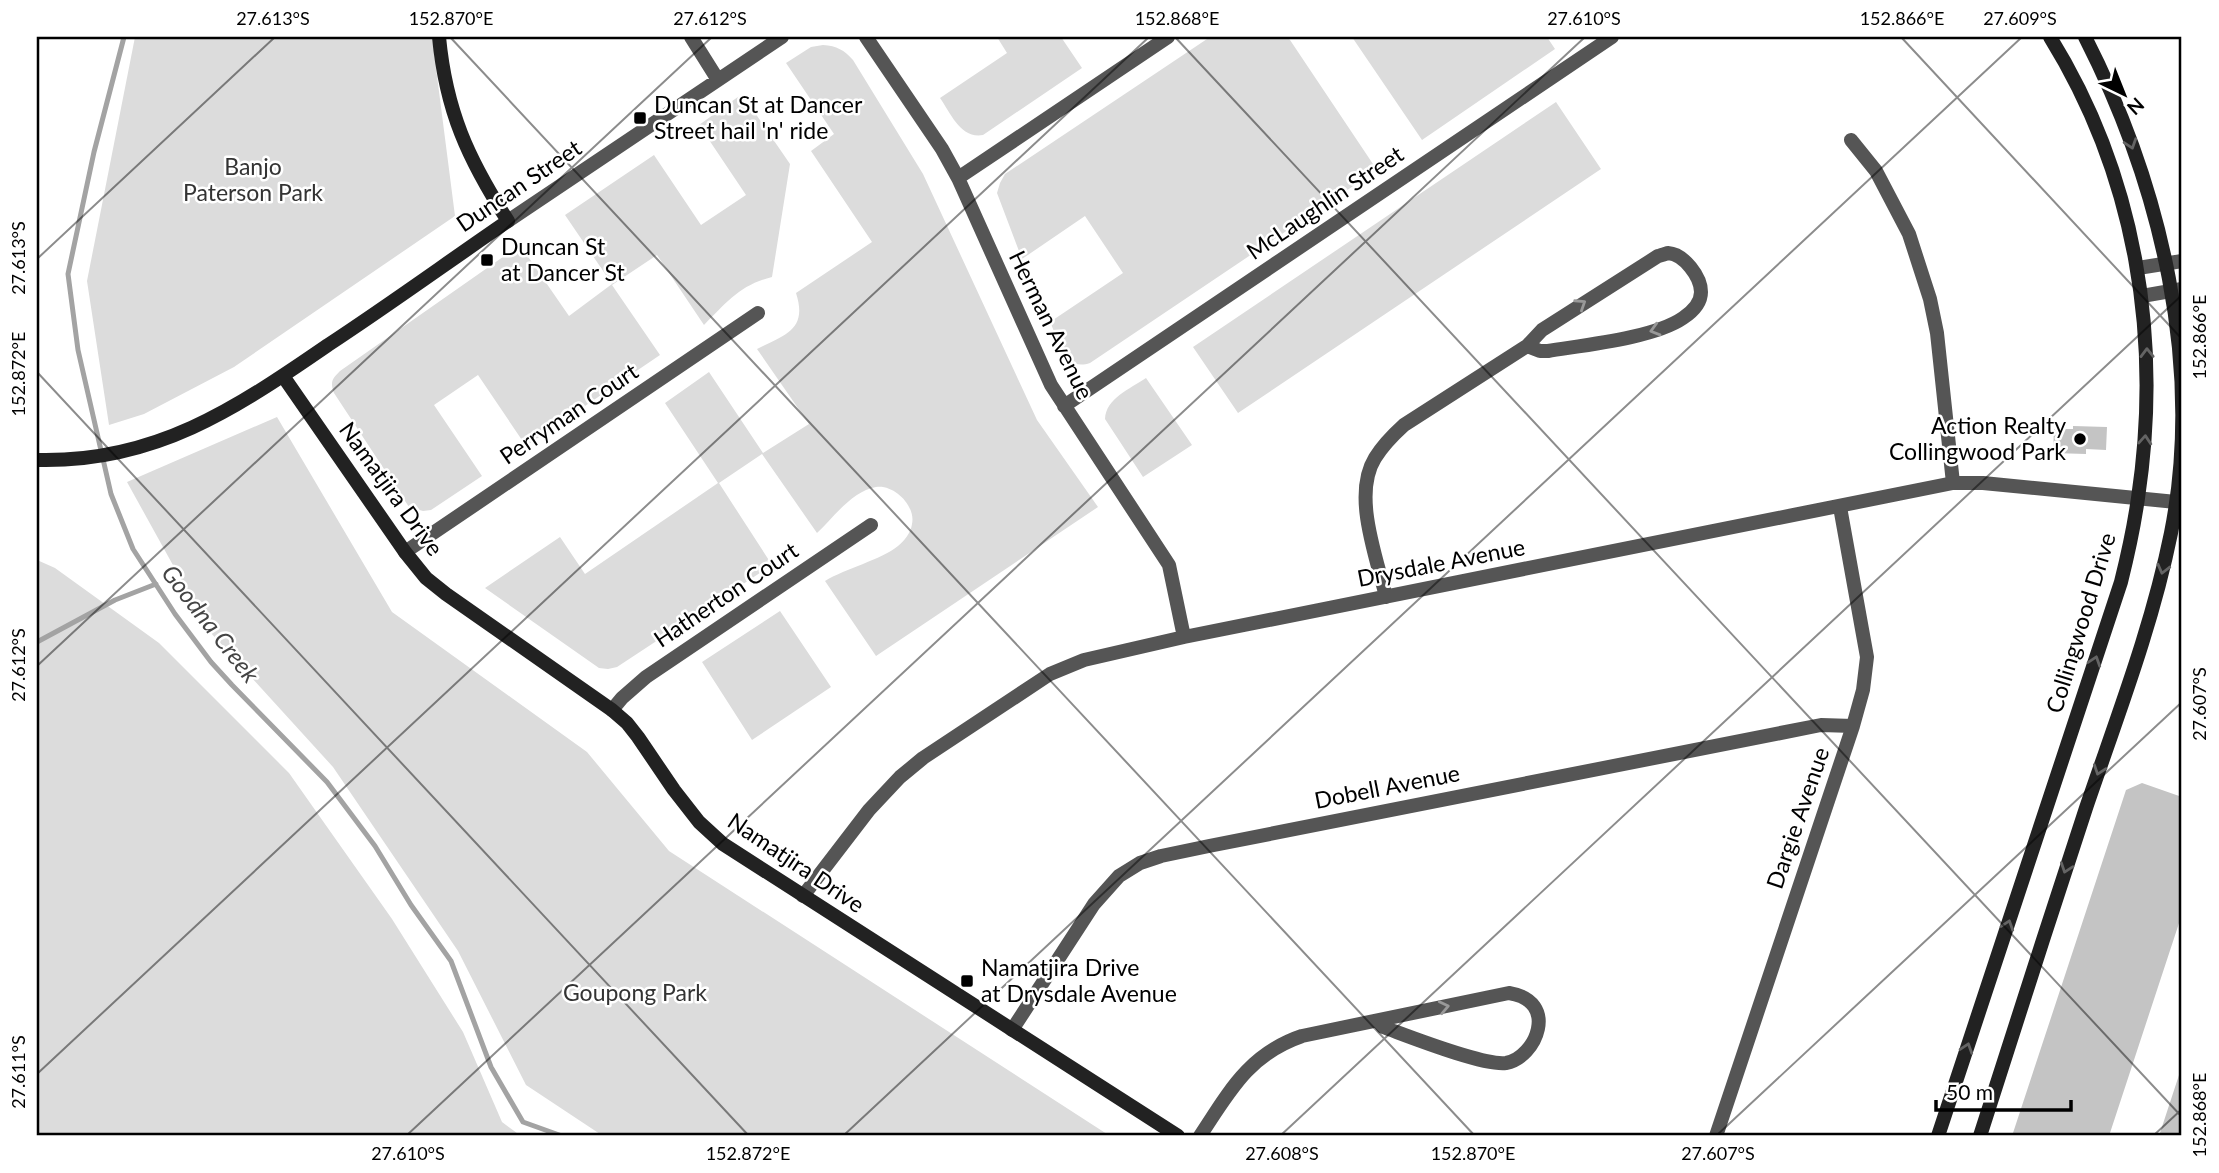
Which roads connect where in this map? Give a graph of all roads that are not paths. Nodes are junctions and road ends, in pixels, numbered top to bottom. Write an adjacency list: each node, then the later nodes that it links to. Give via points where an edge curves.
1 (439, 37): 12 (main road, via 456,123 482,180)
2 (691, 37): 9 (street)
3 (782, 37): 9 (street, Duncan Street)
4 (866, 37): 11 (street, Herman Avenue)
5 (1168, 37): 11 (street)
6 (1612, 37): 21 (street, McLaughlin Street)
7 (2050, 37): 15 (main road, Collingwood Drive, via 2106,154)
8 (2085, 37): 14 (main road, one-way to 14, via 2127,132)
9 (718, 80): 12 (street, Duncan Street)
10 (1851, 140): 23 (street, via 1876,171 1909,234 1930,299)
11 (958, 178): 21 (street, Herman Avenue, via 1039,362)
12 (508, 221): 20 (main road, Duncan Street)
13 (2182, 261): 14 (street)
14 (2165, 264): 15 (street); 16 (main road)
15 (2138, 268): 17 (main road, Collingwood Drive)
16 (2176, 290): 17 (street); 25 (main road, via 2181,381)
17 (2142, 296): 24 (main road, Collingwood Drive, one-way to 17, via 2147,411)
18 (758, 313): 28 (street, Perryman Court)
19 (1527, 345): 19 (street, one-way to 19, via 1542,330 1658,256 1668,253 1685,260 1701,288 1694,309 1667,327 1548,351); 29 (street, via 1405,425 1373,459 1366,510)
20 (283, 376): 22 (main road, Duncan Street, via 171,438 124,452 66,461); 28 (main road, Namatjira Drive)
21 (1064, 406): 30 (street, Herman Avenue, via 1169,565)
22 (37, 460)
23 (1953, 483): 24 (street, Drysdale Avenue); 26 (street, Drysdale Avenue)
24 (2138, 499): 25 (street, Drysdale Avenue); 39 (main road, Collingwood Drive, one-way to 24, via 2121,582)
25 (2176, 502): 40 (main road, one-way to 40, via 2147,628)
26 (1840, 507): 29 (street, Drysdale Avenue); 32 (street, Dargie Avenue, via 1867,657)
27 (870, 525): 31 (street, Hatherton Court, via 646,677)
28 (405, 552): 31 (main road, Namatjira Drive, via 446,594)
29 (1386, 597): 30 (street, Drysdale Avenue)
30 (1184, 637): 33 (street, Drysdale Avenue, via 1084,660 1050,674 931,752 869,810)
31 (612, 710): 33 (main road, Namatjira Drive, via 710,832)
32 (1853, 726): 35 (street, Dobell Avenue, via 1821,725 1140,863 1119,876 1094,904); 38 (street, Dargie Avenue)
33 (803, 896): 35 (main road, Namatjira Drive)
34 (1378, 1021): 34 (street, one-way to 34, via 1509,993 1532,1001 1539,1012 1539,1028 1532,1042 1508,1063 1456,1052 1382,1027); 37 (street, via 1279,1045 1232,1086)
35 (1012, 1030): 36 (main road, Namatjira Drive)
36 (1178, 1136)
37 (1200, 1136)
38 (1716, 1136)
39 (1938, 1136)
40 (1980, 1136)

